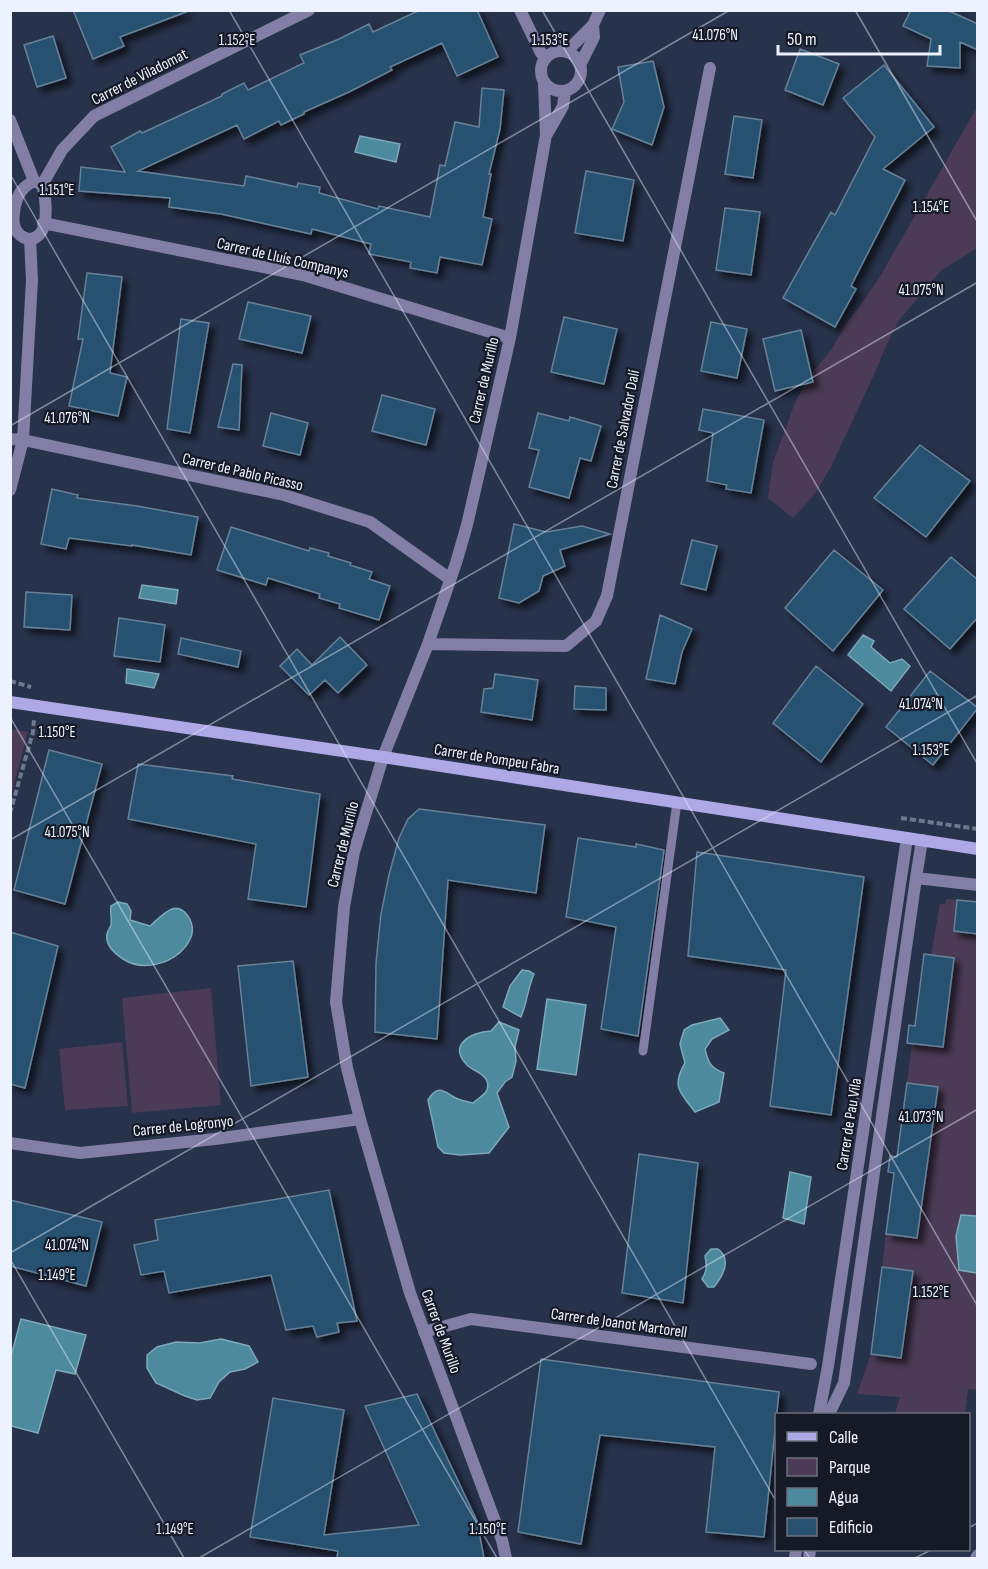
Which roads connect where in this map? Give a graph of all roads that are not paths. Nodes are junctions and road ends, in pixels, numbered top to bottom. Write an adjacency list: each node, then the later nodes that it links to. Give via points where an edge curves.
1 (309, 10): 13 (street, Carrer de Viladomat, via 94,116)
2 (520, 10): 6 (street)
3 (600, 10): 4 (street)
4 (593, 25): 5 (street); 7 (street, via 594,36)
5 (566, 52): 6 (street); 7 (street)
6 (546, 57): 9 (street, via 540,72)
7 (580, 65): 10 (street, via 577,84)
8 (710, 68): 21 (street, Carrer de Salvador Dalí, via 607,596 596,621 566,646)
9 (544, 83): 10 (street, via 554,90); 12 (street, Carrer de Murillo)
10 (566, 91): 12 (street, Carrer de Murillo, via 563,106)
11 (10, 120): 13 (street)
12 (546, 135): 17 (street, Carrer de Murillo)
13 (38, 183): 14 (street, via 46,198); 15 (street, via 24,186 17,196)
14 (44, 223): 16 (street, via 41,233); 17 (street, Carrer de Lluís Companys, via 303,275)
15 (12, 224): 16 (street, via 20,236)
16 (30, 239): 18 (street, via 32,280)
17 (510, 338): 20 (street, Carrer de Murillo, via 467,525)
18 (17, 440): 19 (street); 20 (street, Carrer de Pablo Picasso, via 284,495 370,522)
19 (10, 490)
20 (450, 579): 21 (street, Carrer de Murillo)
21 (428, 644): 23 (street, Carrer de Murillo)
22 (10, 702): 23 (street, Carrer de Pompeu Fabra)
23 (383, 757): 24 (street, Carrer de Pompeu Fabra); 31 (street, Carrer de Murillo, via 354,852 344,907 336,1002)
24 (677, 802): 25 (street, Carrer de Pompeu Fabra); 30 (lane)
25 (907, 838): 26 (street, Carrer de Pompeu Fabra); 35 (street, Carrer de Pau Vila)
26 (922, 840): 27 (street, Carrer de Pompeu Fabra); 28 (street)
27 (978, 849)
28 (916, 878): 29 (street); 36 (street, via 844,1383)
29 (978, 885)
30 (643, 1051)
31 (360, 1119): 32 (street, Carrer de Logronyo, via 80,1153); 33 (street, Carrer de Murillo)
32 (10, 1143)
33 (424, 1332): 34 (street, Carrer de Joanot Martorell, via 471,1318); 37 (street, Carrer de Murillo)
34 (811, 1364)
35 (819, 1413)
36 (829, 1413)
37 (506, 1558)

